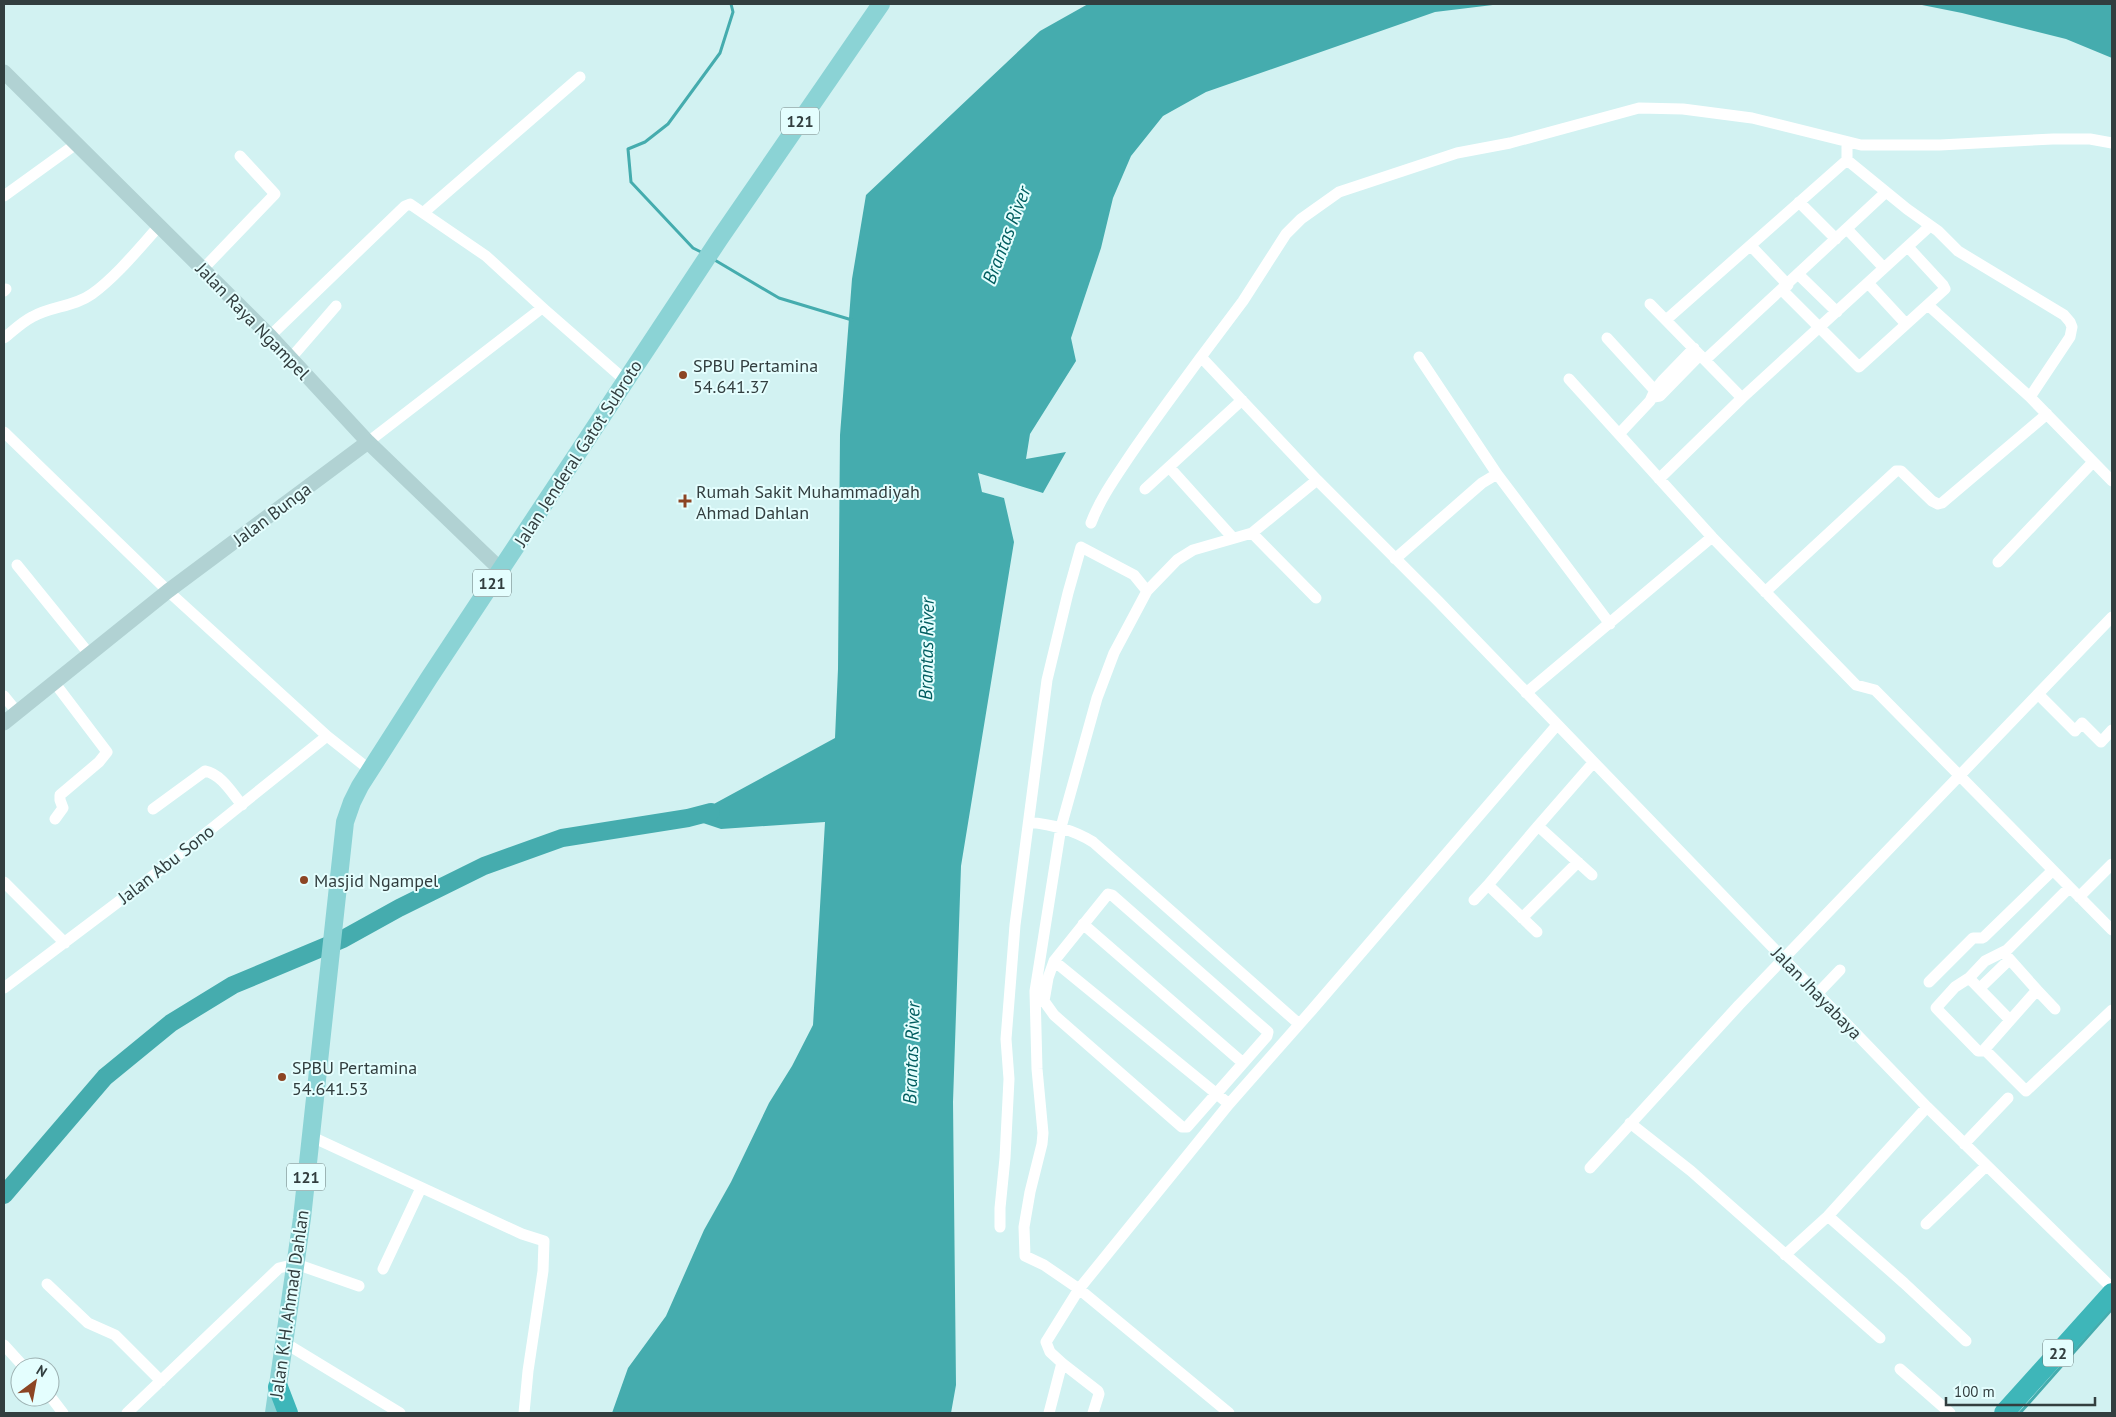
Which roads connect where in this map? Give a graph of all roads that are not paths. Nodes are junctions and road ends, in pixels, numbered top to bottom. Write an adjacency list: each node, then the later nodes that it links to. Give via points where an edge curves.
1 (881, 4): 40 (main road, Jalan Jenderal Gatot Subroto / 121)
2 (4, 72): 6 (street, Jalan Raya Ngampel)
3 (580, 77): 12 (street)
4 (1847, 142): 5 (street, via 1861,145 1940,145 2090,139); 8 (street); 36 (street, via 1752,118 1683,109 1639,108 1510,143 1457,153 1366,183 1339,192 1286,234)
5 (2112, 143)
6 (76, 144): 10 (street); 13 (street, Jalan Raya Ngampel)
7 (240, 156): 20 (street, via 275,194)
8 (1847, 160): 9 (street); 11 (street)
9 (1886, 192): 14 (street); 15 (street)
10 (4, 196)
11 (1799, 202): 16 (street); 17 (street)
12 (423, 212): 27 (street, via 486,256); 32 (street, via 410,204 405,206)
13 (160, 225): 20 (street, Jalan Raya Ngampel); 33 (street, via 93,293 74,304 31,317)
14 (1930, 226): 18 (street); 42 (street, via 1958,251 2064,315 2070,322 2070,337)
15 (1847, 229): 16 (street); 19 (street)
16 (1836, 238): 21 (street)
17 (1751, 246): 23 (street); 29 (street)
18 (1908, 248): 19 (street); 26 (street, via 1943,285 1944,291)
19 (1884, 268): 22 (street)
20 (202, 270): 32 (street, Jalan Raya Ngampel)
21 (1799, 275): 23 (street); 28 (street)
22 (1869, 284): 28 (street); 30 (street)
23 (1785, 287): 31 (street); 35 (street)
24 (1650, 304): 29 (street)
25 (336, 306): 38 (street)
26 (1929, 306): 30 (street); 42 (street)
27 (542, 308): 40 (street); 48 (street, Jalan Bunga)
28 (1837, 312): 31 (street)
29 (1666, 320): 35 (street)
30 (1906, 324): 31 (street, via 1859,366)
31 (1820, 327): 43 (street)
32 (270, 336): 38 (street, Jalan Raya Ngampel)
33 (4, 338)
34 (1607, 338): 41 (street)
35 (1700, 355): 41 (street); 43 (street)
36 (1202, 357): 44 (street, Jalan Jhayabaya); 56 (street, via 1157,415 1098,505)
37 (1419, 357): 51 (street)
38 (291, 358): 48 (street, Jalan Raya Ngampel)
39 (1570, 377): 47 (street)
40 (626, 381): 63 (main road, Jalan Jenderal Gatot Subroto / 121)
41 (1656, 394): 47 (street)
42 (2030, 397): 45 (street)
43 (1742, 398): 52 (street)
44 (1242, 400): 50 (street); 53 (street, Jalan Jhayabaya)
45 (2047, 414): 49 (street); 66 (street, via 1942,503 1932,501 1901,471 1896,471)
46 (4, 432): 64 (street)
47 (1621, 432): 52 (street)
48 (368, 442): 63 (street, Jalan Raya Ngampel); 64 (street, Jalan Bunga)
49 (2093, 462): 54 (street); 61 (street)
50 (1169, 467): 55 (street); 59 (street)
51 (1497, 474): 60 (street, via 1482,483); 69 (street)
52 (1659, 479): 58 (street)
53 (1317, 480): 57 (street); 60 (street, Jalan Jhayabaya)
54 (2112, 481)
55 (1145, 489)
56 (1091, 523)
57 (1252, 533): 59 (street); 67 (street)
58 (1712, 537): 66 (street); 69 (street)
59 (1233, 538): 65 (street, via 1187,553)
60 (1395, 559): 72 (street, Jalan Jhayabaya)
61 (1998, 562)
62 (17, 565): 70 (street)
63 (501, 570): 81 (main road, Jalan Jenderal Gatot Subroto / 121)
64 (168, 591): 70 (street, Jalan Bunga); 79 (street)
65 (1147, 591): 86 (street, via 1134,575 1081,547 1047,680); 88 (street, via 1114,653)
66 (1765, 592): 82 (street, via 1857,686 1875,690)
67 (1316, 598)
68 (2112, 617): 73 (street)
69 (1610, 624): 72 (street)
70 (90, 655): 71 (street, Jalan Bunga)
71 (54, 682): 75 (street, Jalan Bunga); 85 (street, via 107,752 60,796 63,808)
72 (1526, 693): 77 (street, Jalan Jhayabaya)
73 (2038, 694): 78 (street, via 2075,731 2082,723 2101,742); 82 (street)
74 (4, 696): 75 (street)
75 (17, 712): 76 (street, Jalan Bunga)
76 (4, 723)
77 (1557, 725): 80 (street, Jalan Jhayabaya); 117 (street)
78 (2112, 730)
79 (326, 736): 81 (street); 83 (street, Jalan Abu Sono)
80 (1594, 763): 87 (street); 105 (street, Jalan Jhayabaya)
81 (370, 770): 100 (main road, Jalan Jenderal Gatot Subroto / 121, via 345,822)
82 (1959, 776): 91 (street); 105 (street)
83 (242, 805): 84 (street, via 220,779 205,771); 103 (street, Jalan Abu Sono)
84 (153, 809)
85 (55, 819)
86 (1029, 822): 88 (street); 132 (street, via 1008,1001 1006,1039 1010,1079)
87 (1538, 826): 89 (street); 94 (street)
88 (1061, 827): 117 (street, via 1093,842); 139 (street, via 1035,991 1043,1134 1025,1218 1024,1244 1027,1258 1044,1265)
89 (1578, 862): 92 (street); 98 (street)
90 (2112, 864): 96 (street)
91 (2052, 871): 95 (street); 109 (street, via 1984,937 1973,938)
92 (1592, 875)
93 (4, 882): 103 (street)
94 (1488, 884): 97 (street); 98 (street)
95 (2069, 888): 96 (street); 104 (street)
96 (2079, 897): 101 (street)
97 (1474, 900)
98 (1522, 918): 102 (street)
99 (1083, 924): 106 (street); 119 (street); 119 (street, via 1104,897 1112,895 1267,1030 1267,1036)
100 (333, 926): 125 (main road, Jalan K.H. Ahmad Dahlan / 121)
101 (2112, 930)
102 (1537, 932)
103 (66, 943): 110 (street, Jalan Abu Sono)
104 (2006, 956): 108 (street, via 1985,961); 111 (street); 112 (street)
105 (1783, 958): 113 (street, Jalan Jhayabaya); 124 (street)
106 (1054, 960): 120 (street); 120 (street, via 1045,992 1047,1008 1182,1127 1187,1127)
107 (1840, 970): 113 (street)
108 (1969, 978): 111 (street); 118 (street, via 1955,987 1936,1008 1978,1051)
109 (1928, 982)
110 (4, 988)
111 (1980, 988): 116 (street)
112 (2037, 990): 114 (street); 116 (street)
113 (1818, 993): 123 (street, Jalan Jhayabaya)
114 (2055, 1009)
115 (2112, 1010): 118 (street, via 2026,1091)
116 (2010, 1020): 118 (street)
117 (1299, 1024): 122 (street)
118 (1985, 1050)
119 (1243, 1063): 120 (street)
120 (1216, 1093): 122 (street)
121 (2008, 1098): 126 (street)
122 (1229, 1104): 139 (street)
123 (1927, 1107): 126 (street, Jalan Jhayabaya); 130 (street)
124 (1630, 1123): 128 (street); 133 (street, via 1691,1171)
125 (310, 1136): 129 (street); 134 (main road, Jalan K.H. Ahmad Dahlan / 121)
126 (1964, 1144): 127 (street, Jalan Jhayabaya)
127 (1986, 1166): 131 (street); 138 (street, Jalan Jhayabaya)
128 (1590, 1168)
129 (421, 1188): 135 (street); 154 (street, via 544,1241)
130 (1828, 1216): 133 (street); 142 (street)
131 (1926, 1224)
132 (1000, 1227)
133 (1785, 1255): 141 (street)
134 (296, 1264): 137 (street); 143 (main road, Jalan K.H. Ahmad Dahlan / 121); 148 (street, via 279,1268)
135 (383, 1269)
136 (47, 1284): 148 (street, via 88,1323 115,1335)
137 (359, 1286)
138 (2112, 1288)
139 (1079, 1289): 146 (street, via 1046,1342 1050,1352); 157 (street)
140 (2112, 1293): 159 (highway, 22)
141 (1880, 1338)
142 (1966, 1342)
143 (284, 1343): 149 (main road, Jalan K.H. Ahmad Dahlan / 121); 153 (street)
144 (4, 1345): 145 (street)
145 (15, 1357)
146 (1062, 1363): 155 (street); 156 (street, via 1098,1391)
147 (1900, 1369): 158 (street)
148 (161, 1381): 150 (street)
149 (278, 1387): 151 (main road, Jalan K.H. Ahmad Dahlan / 121); 152 (highway)
150 (126, 1413)
151 (274, 1413)
152 (288, 1413)
153 (400, 1413)
154 (524, 1413)
155 (1049, 1413)
156 (1093, 1413)
157 (1229, 1413)
158 (1950, 1413)
159 (2004, 1413)

